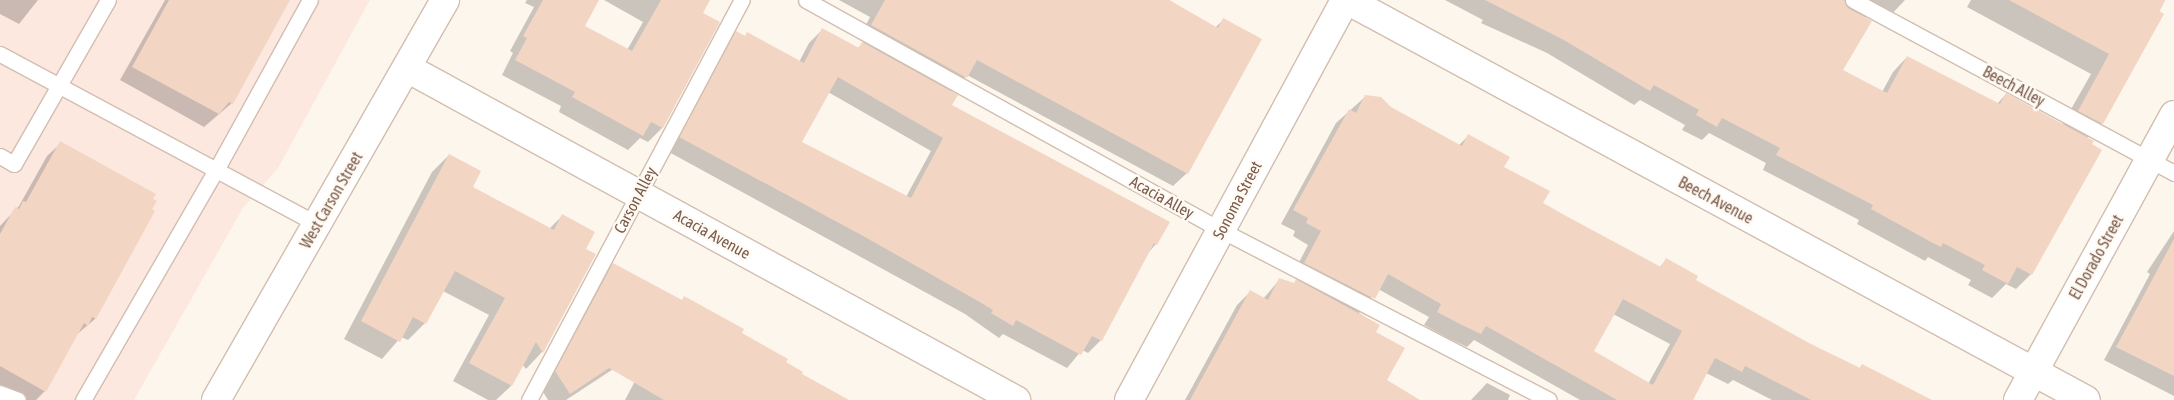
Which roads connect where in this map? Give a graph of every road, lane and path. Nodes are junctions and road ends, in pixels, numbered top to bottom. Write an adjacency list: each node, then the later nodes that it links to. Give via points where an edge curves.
1 (108, 0): 10 (lane)
2 (310, 0): 14 (lane)
3 (445, 0): 9 (street, West Carson Street)
4 (742, 0): 16 (lane, Carson Alley)
5 (806, 0): 18 (lane, Acacia Alley)
6 (1346, 0): 18 (street, Sonoma Street); 19 (street, Beech Avenue)
7 (1853, 0): 13 (lane, Beech Alley)
8 (0, 54): 10 (lane)
9 (408, 68): 16 (street, Acacia Avenue); 17 (street, West Carson Street)
10 (59, 86): 12 (lane, via 14,164); 14 (lane)
11 (2174, 114): 13 (street, El Dorado Street)
12 (0, 156)
13 (2149, 160): 15 (lane, Beech Alley); 19 (street, El Dorado Street)
14 (216, 170): 17 (lane); 22 (lane)
15 (2174, 173)
16 (639, 194): 24 (lane, Carson Alley); 25 (street, Acacia Avenue)
17 (317, 224): 23 (street, West Carson Street)
18 (1221, 230): 26 (street, Sonoma Street); 27 (lane, Acacia Alley)
19 (2034, 372): 28 (street, El Dorado Street); 29 (street, Beech Avenue)
20 (0, 393): 21 (lane)
21 (18, 400)
22 (83, 400)
23 (216, 400)
24 (529, 400)
25 (1016, 400)
26 (1128, 400)
27 (1549, 400)
28 (2018, 400)
29 (2086, 400)

